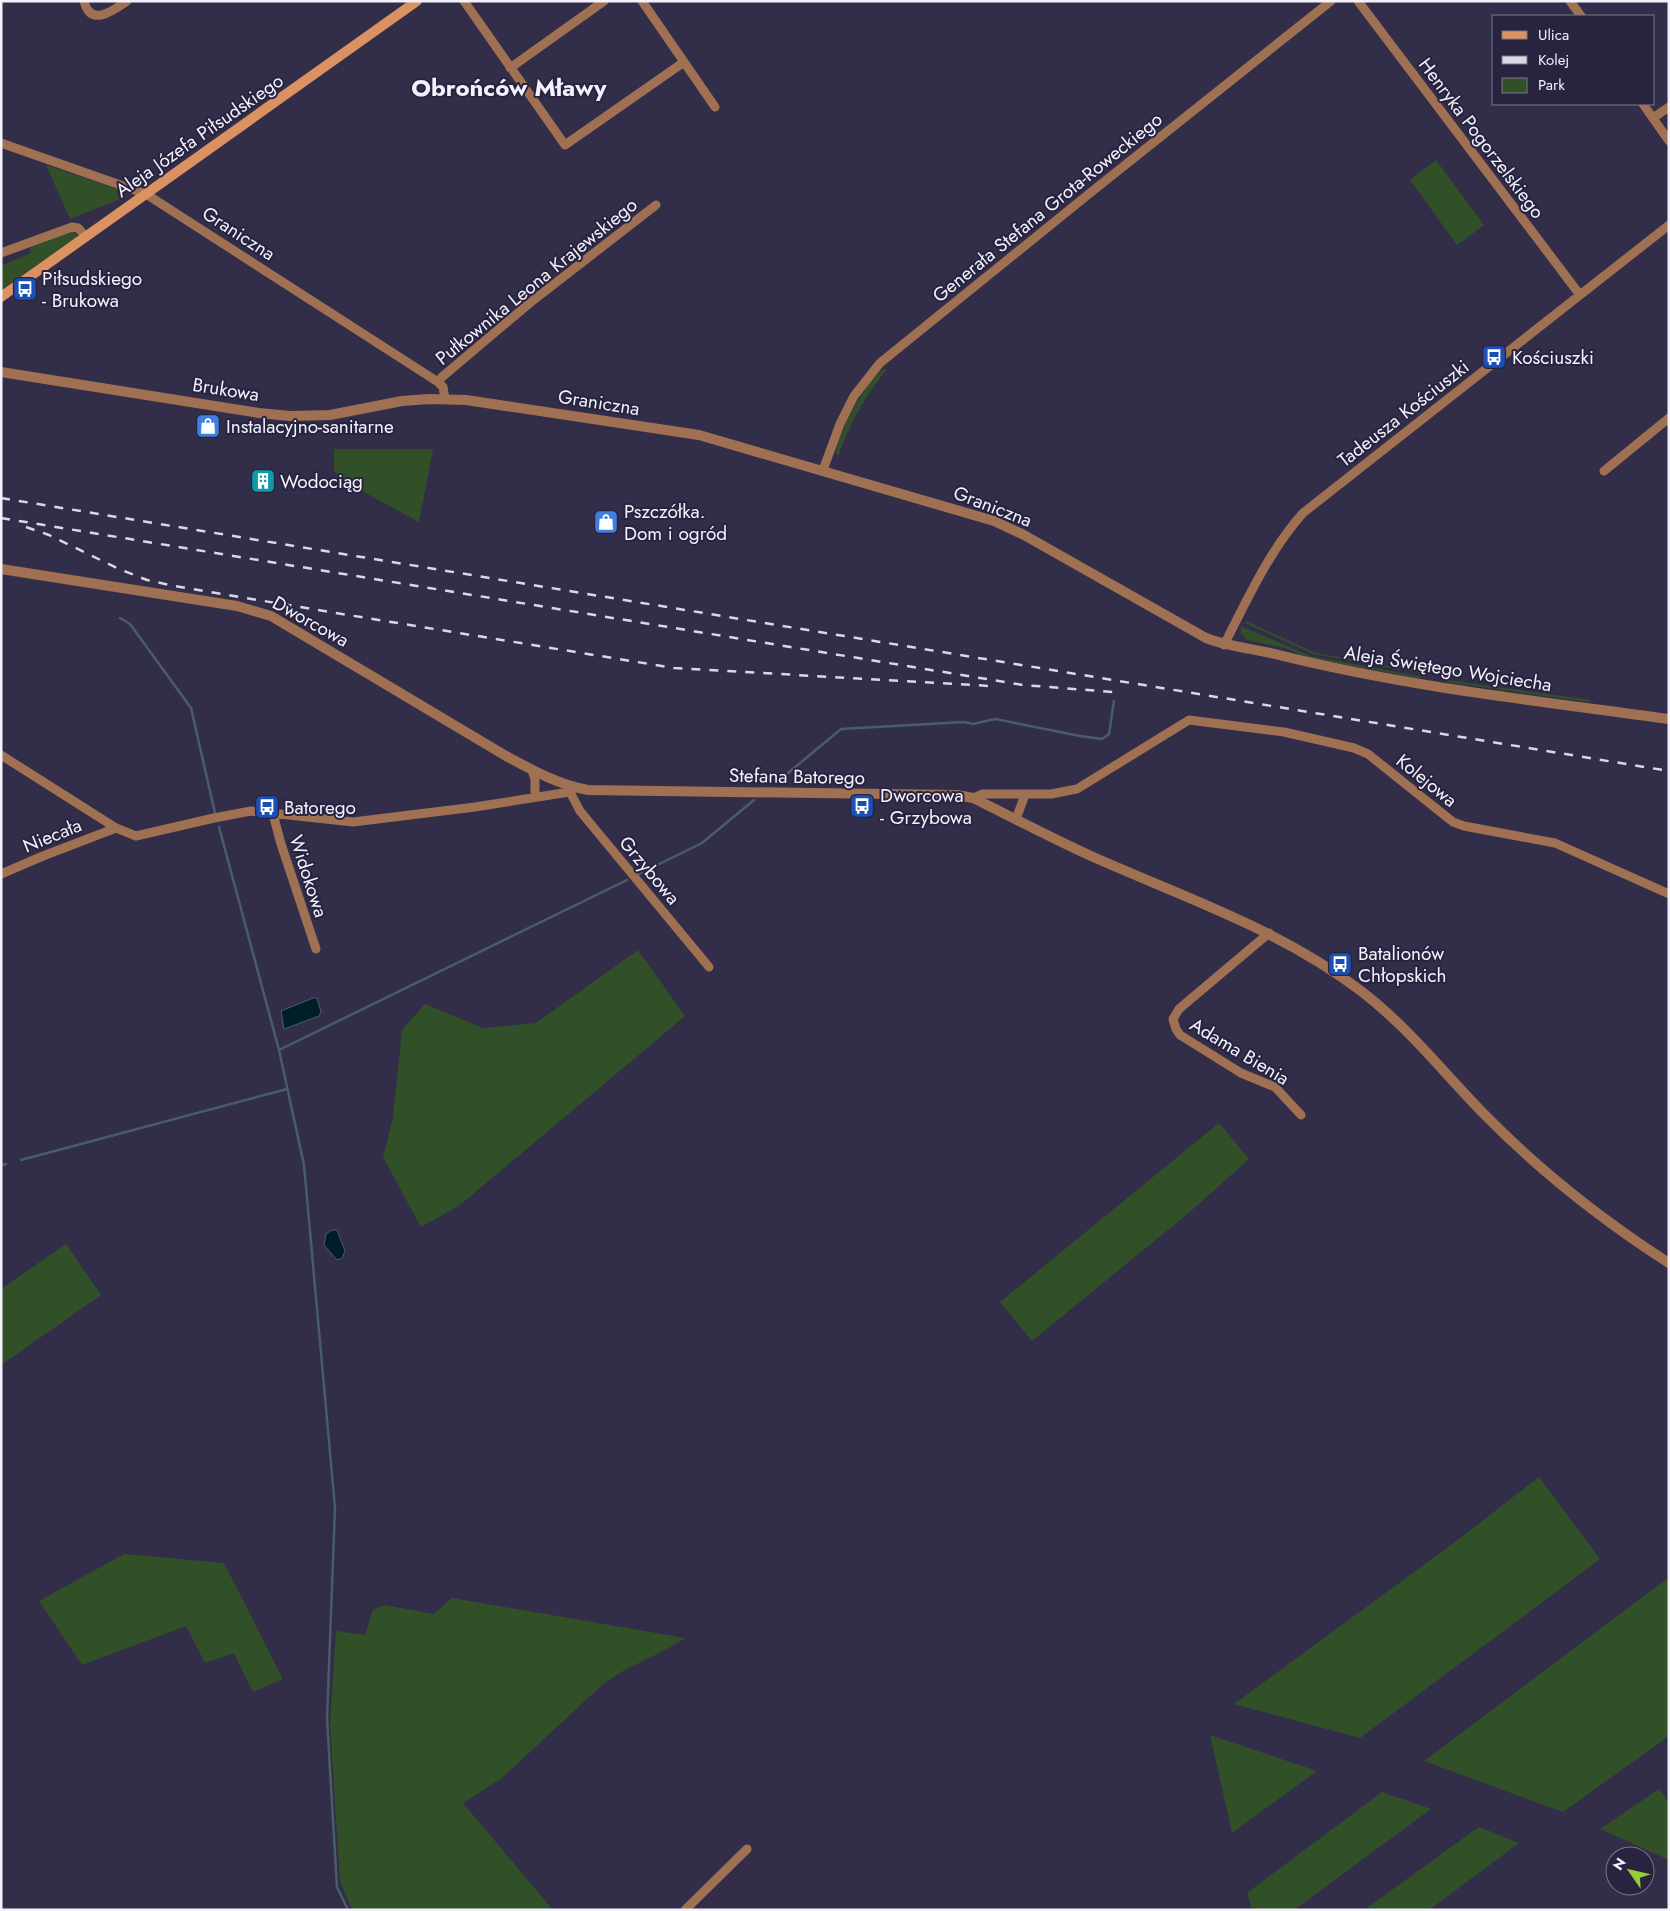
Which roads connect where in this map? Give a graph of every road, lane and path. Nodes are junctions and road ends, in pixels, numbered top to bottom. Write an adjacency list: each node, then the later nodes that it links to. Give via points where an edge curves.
1 (84, 1): 2 (street, via 92,14 99,16 107,15)
2 (127, 1)
3 (417, 1): 19 (main road, Aleja Józefa Piłsudskiego)
4 (464, 1): 12 (street)
5 (604, 1): 12 (street)
6 (642, 1): 11 (street)
7 (1331, 1): 30 (street, Generała Stefana Grota-Roweckiego, via 880,363 854,396)
8 (1358, 1): 24 (street, Henryka Pogorzelskiego)
9 (1570, 1): 10 (street)
10 (1580, 15)
11 (684, 62): 12 (street, via 565,145); 15 (street)
12 (510, 68)
13 (1644, 105): 16 (street)
14 (1669, 106): 16 (street)
15 (715, 107)
16 (1653, 118): 17 (street)
17 (1669, 140)
18 (1, 143): 19 (street, Graniczna)
19 (146, 194): 22 (main road, Aleja Józefa Piłsudskiego); 27 (street, Graniczna)
20 (656, 206): 27 (street, Pułkownika Leona Krajewskiego, via 531,302)
21 (1669, 225): 24 (street, Tadeusza Kościuszki)
22 (86, 237): 23 (street, via 78,228 72,227); 25 (main road, Aleja Józefa Piłsudskiego)
23 (1, 253)
24 (1580, 295): 33 (street, Tadeusza Kościuszki, via 1303,513 1269,560)
25 (1, 297)
26 (1, 372): 28 (street, Brukowa, via 290,416 330,414 402,401)
27 (438, 382): 28 (street)
28 (446, 399): 30 (street, Graniczna, via 699,435)
29 (1669, 418): 31 (street)
30 (823, 470): 33 (street, Graniczna, via 994,521)
31 (1604, 471)
32 (1, 569): 37 (street, Dworcowa, via 237,606 271,616)
33 (1224, 645): 34 (street, Aleja Świętego Wojciecha, via 1412,682)
34 (1669, 719)
35 (1189, 720): 39 (street, Stefana Batorego, via 1077,789); 46 (street, Kolejowa, via 1284,732 1354,748 1368,754 1453,822 1555,843)
36 (1, 756): 44 (street, Stefana Batorego)
37 (532, 770): 38 (street, Dworcowa); 40 (street)
38 (572, 790): 40 (street, Stefana Batorego); 41 (street, Stefana Batorego, via 958,794); 49 (street, Grzybowa, via 580,811)
39 (1025, 795): 41 (street, Stefana Batorego, via 982,794); 43 (street)
40 (535, 797): 42 (street, Stefana Batorego, via 353,822)
41 (972, 798): 43 (street)
42 (273, 814): 44 (street, Stefana Batorego, via 251,811 136,836); 48 (street, Widokowa)
43 (1016, 819): 47 (street, via 1092,856)
44 (116, 828): 45 (street, Niecała)
45 (1, 874)
46 (1669, 894)
47 (1269, 932): 50 (street, Adama Bienia, via 1179,1009 1173,1019 1180,1034 1189,1041 1241,1073 1275,1087); 51 (street, via 1336,973 1380,1006 1515,1144 1591,1209)
48 (316, 949)
49 (709, 967)
50 (1301, 1115)
51 (1669, 1264)
52 (747, 1850): 53 (street)
53 (684, 1910)

